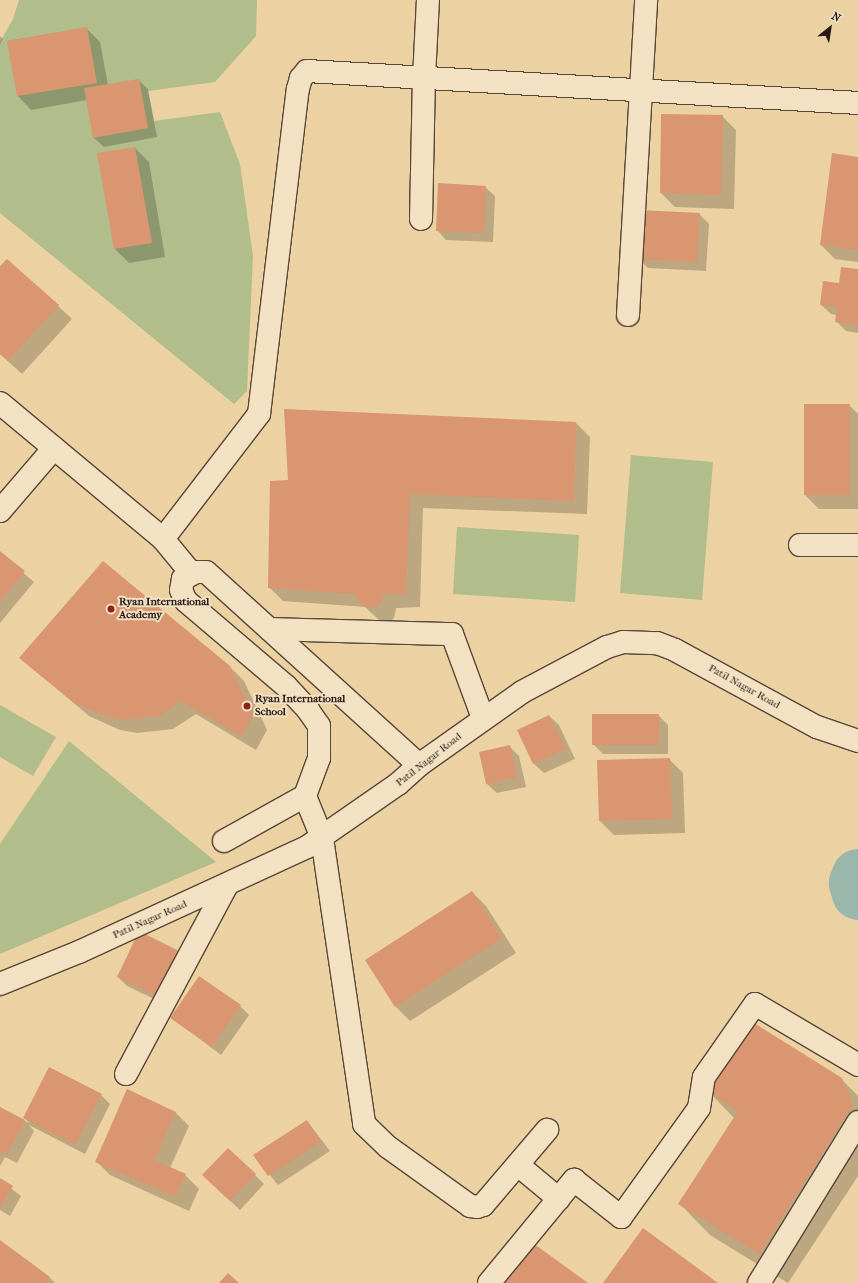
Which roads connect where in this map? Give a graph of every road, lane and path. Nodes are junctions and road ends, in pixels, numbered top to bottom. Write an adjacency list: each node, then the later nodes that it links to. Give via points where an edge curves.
1 (428, 0): 3 (street)
2 (646, 0): 4 (street)
3 (424, 78): 4 (street); 6 (street); 11 (street, via 307,71 301,78 258,414)
4 (639, 90): 5 (street); 7 (street)
5 (858, 103)
6 (421, 219)
7 (628, 315)
8 (0, 402): 9 (street)
9 (54, 448): 10 (street); 11 (street)
10 (0, 511)
11 (163, 539): 14 (street)
12 (800, 545): 13 (street)
13 (858, 545)
14 (192, 574): 15 (street, via 206,572); 19 (street, via 183,579 181,590 186,601 286,686 319,726 319,758)
15 (270, 629): 16 (street, via 452,634); 18 (street)
16 (480, 710)
17 (858, 741): 18 (street, Patil Nagar Road, via 817,727 675,650 657,643 640,641 607,647 522,692)
18 (419, 765): 20 (street, Patil Nagar Road, via 398,784)
19 (305, 796): 20 (street); 21 (street)
20 (322, 838): 22 (street, Patil Nagar Road); 28 (street, via 364,1124 388,1147 471,1207 483,1205)
21 (224, 841)
22 (227, 885): 23 (street, Patil Nagar Road, via 79,952); 25 (street)
23 (0, 984)
24 (858, 1065): 29 (street, via 754,1004 704,1077 699,1108 621,1217 574,1180)
25 (126, 1074)
26 (858, 1122): 31 (street)
27 (547, 1130): 28 (street)
28 (518, 1165): 29 (street)
29 (559, 1198): 30 (street)
30 (489, 1283)
31 (759, 1283)

